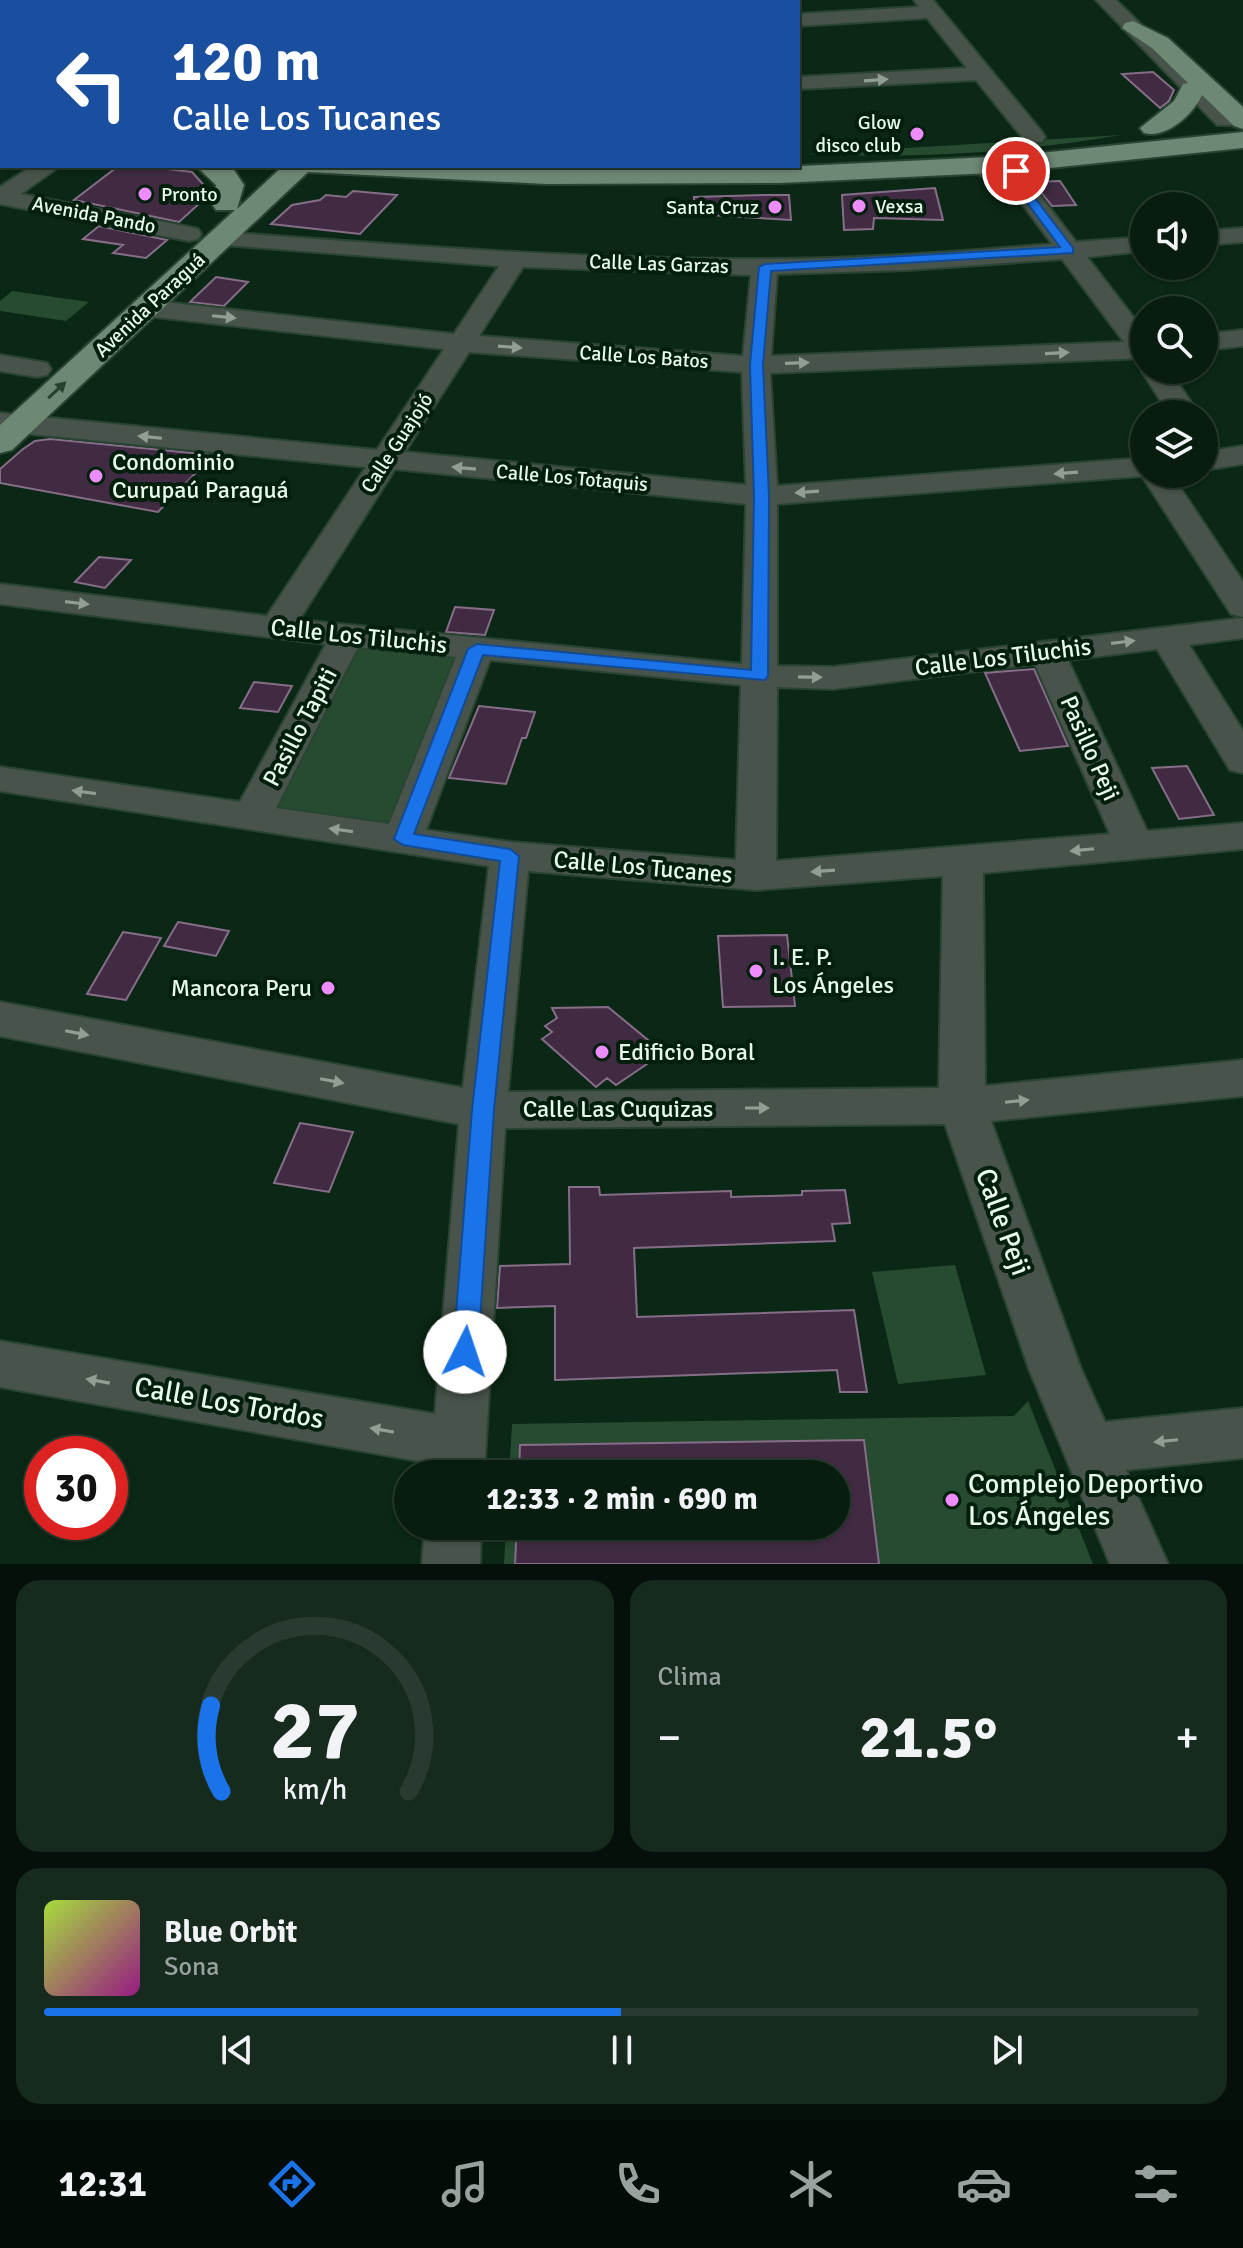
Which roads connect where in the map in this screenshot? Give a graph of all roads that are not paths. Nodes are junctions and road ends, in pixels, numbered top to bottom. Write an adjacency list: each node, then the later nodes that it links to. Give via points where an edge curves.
1 (1105, 0): 5 (street)
2 (1133, 0): 9 (street)
3 (928, 6): 4 (street); 6 (street)
4 (800, 20)
5 (1133, 28): 8 (street); 9 (main road, via 1160,43)
6 (982, 73): 7 (street, one-way to 6); 11 (street)
7 (800, 83)
8 (1192, 89): 9 (street); 10 (main road)
9 (1239, 119): 10 (main road); 10 (main road); 14 (main road, via 1053,149)
10 (1159, 135): 11 (main road); 13 (main road); 20 (main road)
11 (1034, 137): 12 (main road)
12 (800, 151)
13 (1243, 160)
14 (800, 161)
15 (45, 168): 21 (street)
16 (213, 168): 22 (main road, via 230,185)
17 (366, 168): 19 (main road)
18 (286, 169): 22 (main road, Avenida Paraguá)
19 (444, 172): 20 (main road, via 712,176 977,166); 22 (main road, via 336,179)
20 (1019, 172): 28 (street)
21 (0, 197): 23 (street, Avenida Pando)
22 (236, 208): 23 (main road, Avenida Paraguá); 26 (main road, Avenida Paraguá)
23 (189, 234): 39 (main road, Avenida Paraguá)
24 (1243, 235): 25 (street)
25 (1218, 237)
26 (221, 239): 29 (street, Calle Las Garzas); 31 (main road, Avenida Paraguá)
27 (1130, 245): 28 (street, Calle Las Garzas)
28 (1069, 250): 30 (street, Calle Las Garzas); 32 (street)
29 (516, 259): 30 (street, Calle Las Garzas); 35 (street, Calle Guajojó)
30 (765, 267): 38 (street)
31 (146, 308): 35 (street, Calle Los Batos, one-way to 35); 40 (main road, Avenida Paraguá, one-way to 31)
32 (1130, 331)
33 (1243, 338): 34 (street)
34 (1218, 341)
35 (461, 343): 38 (street, Calle Los Batos, one-way to 38); 41 (street, Calle Guajojó)
36 (1130, 351): 38 (street, Calle Los Batos, one-way to 36)
37 (0, 363): 39 (street)
38 (756, 365): 44 (street)
39 (37, 369): 40 (main road, Avenida Paraguá)
40 (5, 423): 41 (street, Calle Los Totaquis, one-way to 40)
41 (385, 460): 44 (street, Calle Los Totaquis, one-way to 41); 47 (street, Calle Guajojó)
42 (1130, 468): 44 (street, Calle Los Totaquis, one-way to 44)
43 (1165, 488): 46 (street)
44 (762, 496): 53 (street)
45 (0, 594): 47 (street, Calle Los Tiluchis, one-way to 47)
46 (1243, 607)
47 (277, 627): 49 (street, Calle Los Tiluchis)
48 (1243, 628): 50 (street, Calle Los Tiluchis)
49 (347, 636): 51 (street, Calle Los Tiluchis); 56 (street, Pasillo Tapiti)
50 (1167, 637): 52 (street, Calle Los Tiluchis, one-way to 50); 54 (street)
51 (477, 649): 53 (street, Calle Los Tiluchis); 58 (street)
52 (1047, 652): 53 (street, Calle Los Tiluchis, one-way to 52, via 833,678); 59 (street, Pasillo Peji)
53 (759, 676): 62 (street)
54 (1243, 761)
55 (0, 779): 56 (street, Calle Los Tucanes, one-way to 55)
56 (252, 817): 58 (street, Calle Los Tucanes, one-way to 56)
57 (1243, 836): 59 (street, Calle Los Tucanes)
58 (403, 839): 60 (street, Calle Los Tucanes)
59 (1134, 845): 61 (street, Calle Los Tucanes, one-way to 61)
60 (510, 856): 62 (street, Calle Los Tucanes); 66 (street)
61 (963, 861): 62 (street, Calle Los Tucanes, one-way to 62); 65 (street, Calle Peji)
62 (756, 876)
63 (0, 1019): 66 (street, Calle Las Cuquizas, one-way to 66)
64 (1243, 1078): 65 (street, Calle Las Cuquizas, one-way to 64)
65 (962, 1106): 66 (street, Calle Las Cuquizas, one-way to 65); 69 (street, Calle Peji, via 1055,1369)
66 (483, 1110): 70 (street)
67 (0, 1364): 70 (street, Calle Los Tordos, one-way to 67)
68 (1243, 1433): 69 (street, one-way to 69)
69 (1090, 1449): 73 (street, Calle Peji)
70 (458, 1459)
71 (452, 1540): 72 (street)
72 (451, 1564)
73 (1139, 1564)

